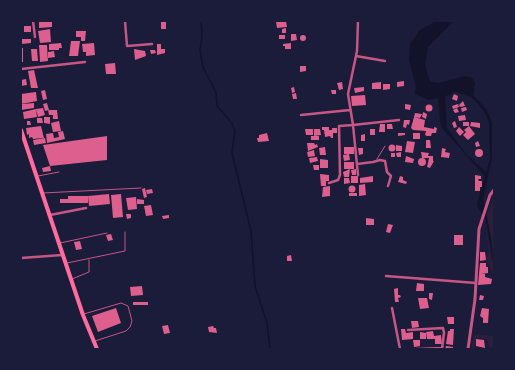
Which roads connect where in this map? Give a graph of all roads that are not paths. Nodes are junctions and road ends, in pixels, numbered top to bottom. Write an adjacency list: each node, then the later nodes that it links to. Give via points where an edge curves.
1 (34, 21): 4 (street)
2 (125, 21): 5 (street, via 127,46)
3 (358, 21): 6 (street)
4 (35, 36)
5 (152, 44)
6 (356, 56): 7 (street); 10 (street, via 348,94)
7 (385, 61)
8 (85, 62): 9 (street)
9 (21, 68)
10 (350, 110): 11 (street); 13 (street)
11 (301, 116)
12 (399, 120): 13 (street)
13 (353, 125): 17 (street); 21 (street, via 338,127 340,175 338,180)
14 (21, 130): 20 (main road)
15 (385, 146): 16 (lane)
16 (377, 160): 17 (street); 22 (street, via 385,161 391,177)
17 (357, 164): 19 (street)
18 (59, 172): 20 (lane)
19 (358, 175)
20 (37, 177): 25 (main road)
21 (329, 183)
22 (388, 186)
23 (141, 188): 25 (lane)
24 (494, 190): 37 (street, via 481,219)
25 (42, 193): 27 (main road)
26 (86, 208): 27 (street)
27 (50, 215): 30 (main road)
28 (125, 232): 33 (lane, via 125,251)
29 (107, 233): 30 (lane)
30 (59, 243): 31 (main road)
31 (63, 255): 32 (street); 34 (main road)
32 (21, 258)
33 (89, 259): 34 (lane); 36 (lane, via 89,272)
34 (66, 264): 36 (main road)
35 (386, 276): 37 (street)
36 (71, 279): 39 (main road)
37 (476, 283): 47 (street)
38 (392, 308): 45 (street)
39 (83, 314): 41 (main road); 41 (lane, via 121,303 128,306 132,321 130,327)
40 (408, 330): 42 (street, via 443,328)
41 (93, 342): 43 (main road); 44 (main road)
42 (442, 348): 46 (street)
43 (94, 349)
44 (97, 349)
45 (400, 349)
46 (417, 349)
47 (468, 349)

